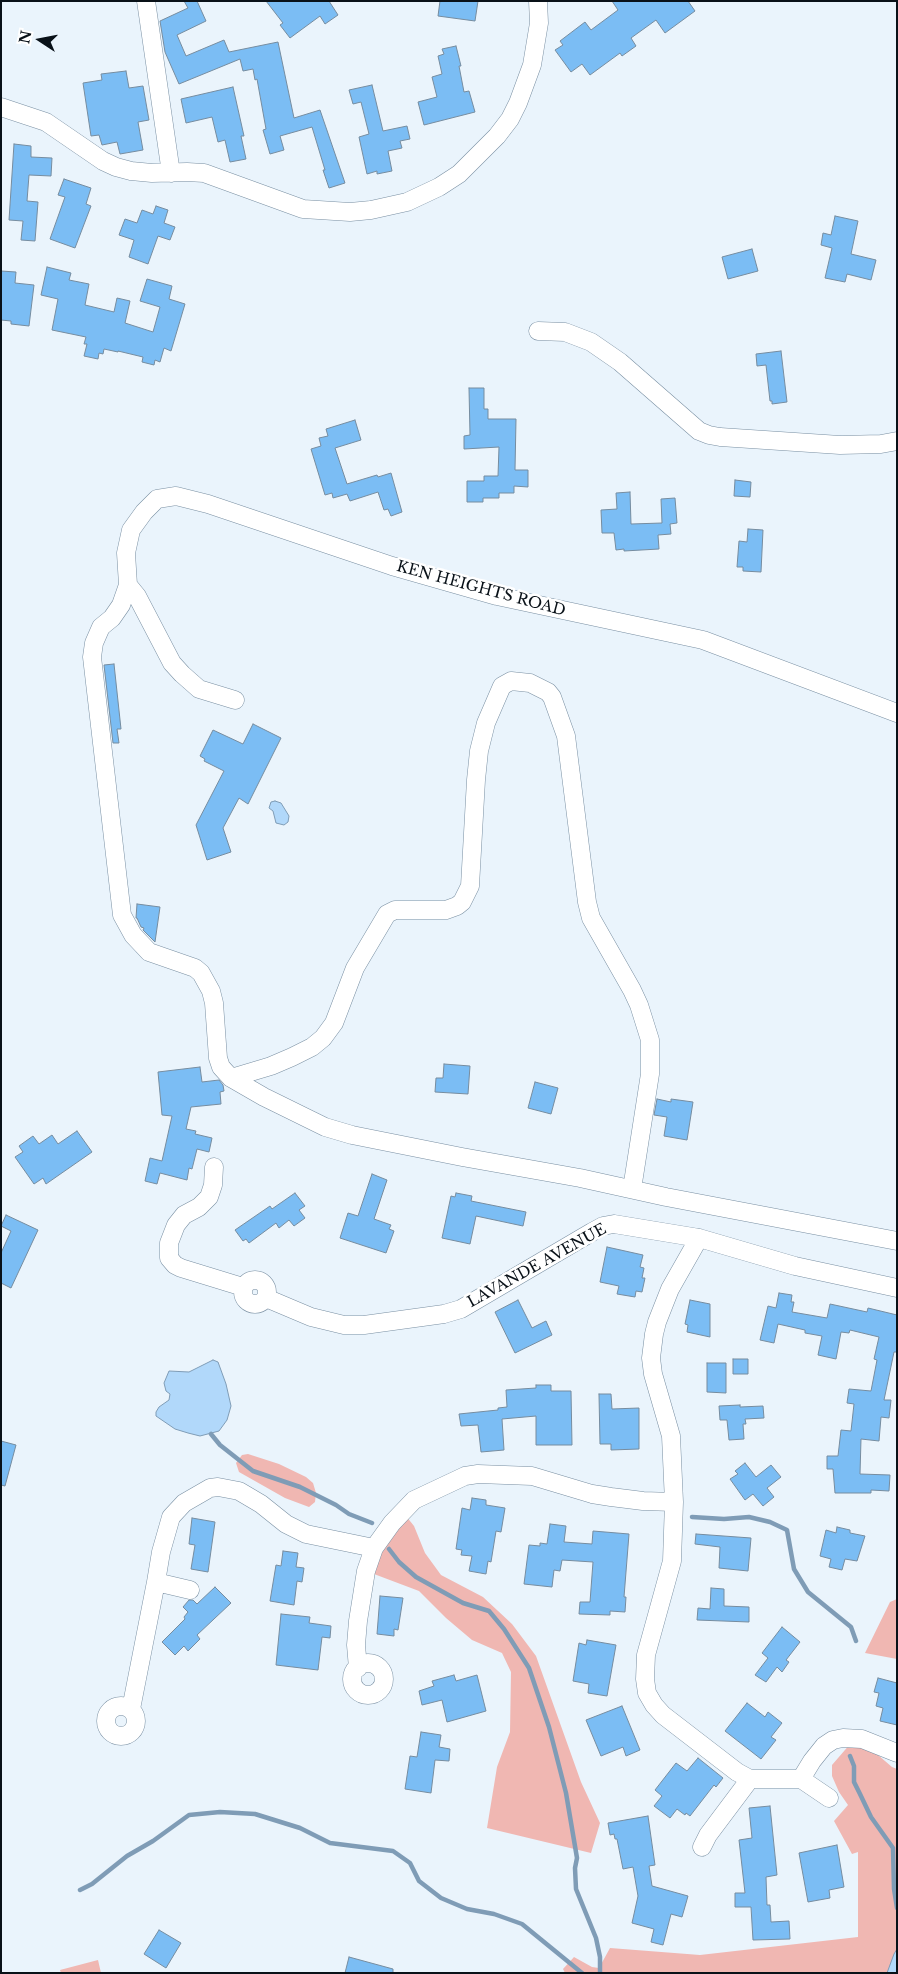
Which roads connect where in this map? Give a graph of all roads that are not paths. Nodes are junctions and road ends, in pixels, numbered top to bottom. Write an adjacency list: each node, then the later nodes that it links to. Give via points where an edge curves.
1 (146, 1): 4 (street)
2 (538, 1): 4 (street, via 539,23 532,65 510,119 459,174 422,196 371,210 317,211 280,202 204,174)
3 (1, 107): 4 (street, via 46,122 116,167)
4 (171, 173)
5 (538, 332): 6 (street, via 565,332 599,347 699,431 709,435 840,445)
6 (897, 441)
7 (128, 585): 8 (street, via 182,674 199,688); 9 (street, KEN HEIGHTS ROAD, via 126,553 131,530 157,499 176,496 392,566 497,596 703,640); 10 (street, via 122,605 101,627 92,657 122,915 133,935 149,952 195,968 206,981 214,1003 218,1058)
8 (235, 700)
9 (897, 713)
10 (231, 1078): 12 (street, via 342,1133); 12 (street, via 272,1066 312,1047 323,1038 334,1023 355,968 387,914 395,910 446,910 462,902 470,886 476,780 486,723 502,686 511,681 530,683 552,697 566,736 591,918 632,990 650,1040 650,1074)
11 (214, 1167): 13 (street, LAVANDE AVENUE, via 209,1197 176,1224 169,1243 169,1258 175,1265 243,1287 247,1302 257,1304 266,1298 311,1317 355,1326 461,1309 603,1226 626,1225)
12 (632, 1189): 14 (street)
13 (699, 1238): 15 (street, LAVANDE AVENUE, via 795,1266); 16 (street, via 664,1302 655,1328 651,1358 671,1436)
14 (897, 1241)
15 (897, 1288)
16 (674, 1502): 17 (street, via 592,1494 532,1476 478,1474 465,1476 414,1500 388,1527); 23 (street, via 672,1561 646,1655 647,1693 663,1715)
17 (374, 1548): 18 (street, via 315,1537 299,1531 239,1491 210,1488 184,1503 171,1518); 20 (street, via 366,1571 358,1621)
18 (156, 1582): 19 (street); 21 (street)
19 (190, 1590)
20 (358, 1668)
21 (131, 1709)
22 (897, 1753): 24 (street, via 862,1739 833,1740 824,1746)
23 (750, 1779): 24 (street); 26 (street)
24 (801, 1780): 25 (street)
25 (829, 1798)
26 (702, 1847)

